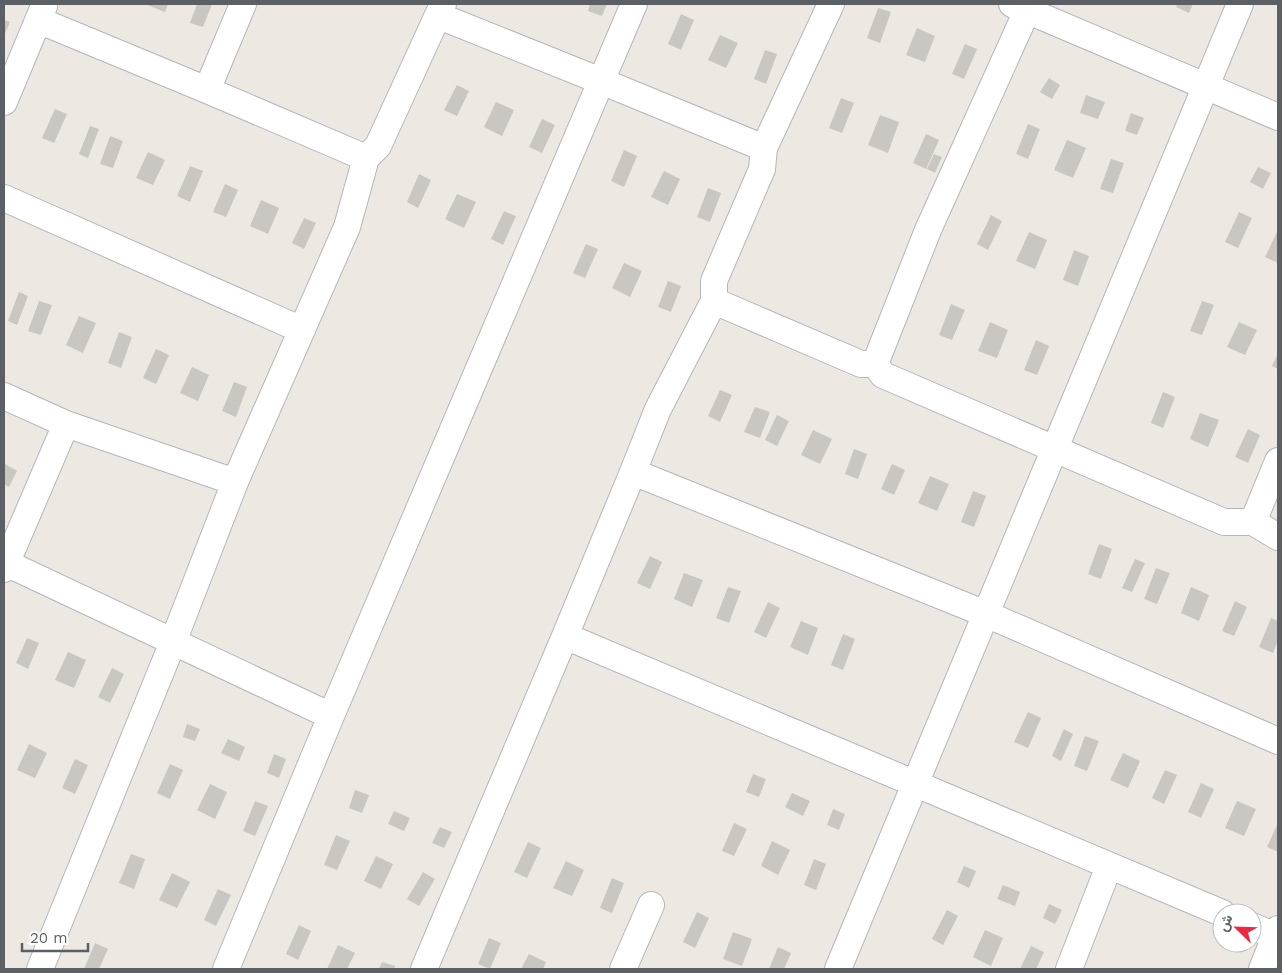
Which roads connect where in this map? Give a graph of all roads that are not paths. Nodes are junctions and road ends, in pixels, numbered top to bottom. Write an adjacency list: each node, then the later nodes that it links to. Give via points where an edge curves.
1 (242, 4): 10 (street)
2 (634, 4): 8 (street)
3 (831, 4): 13 (street)
4 (1240, 4): 9 (street)
5 (1022, 6): 9 (street); 18 (street)
6 (441, 10): 8 (street); 14 (street, via 378,146)
7 (42, 12): 10 (street); 11 (street)
8 (601, 81): 13 (street); 31 (street)
9 (1206, 86): 12 (street); 21 (street)
10 (207, 90): 14 (street)
11 (4, 102)
12 (1278, 117)
13 (764, 148): 16 (street, via 762,170 714,281)
14 (366, 158): 17 (street, via 347,227)
15 (4, 198): 17 (street)
16 (714, 301): 18 (street, via 861,364); 23 (street, via 658,409)
17 (302, 330): 24 (street)
18 (875, 364): 21 (street, via 883,375)
19 (4, 396): 20 (street)
20 (66, 424): 24 (street); 27 (street)
21 (1054, 450): 25 (street, via 1224,522); 28 (street)
22 (1278, 461): 25 (street)
23 (633, 472): 28 (street); 29 (street)
24 (235, 482): 30 (street)
25 (1253, 522): 26 (street)
26 (1278, 536)
27 (5, 566): 30 (street)
28 (986, 614): 32 (street); 33 (street)
29 (565, 636): 33 (street); 40 (street)
30 (173, 642): 31 (street); 38 (street)
31 (332, 716): 39 (street)
32 (1278, 741)
33 (915, 784): 34 (street); 42 (street)
34 (1109, 866): 36 (street); 43 (street)
35 (651, 905): 41 (street)
36 (1212, 909)
37 (1268, 930): 44 (street)
38 (40, 969)
39 (226, 969)
40 (424, 969)
41 (623, 969)
42 (838, 969)
43 (1070, 969)
44 (1262, 969)

